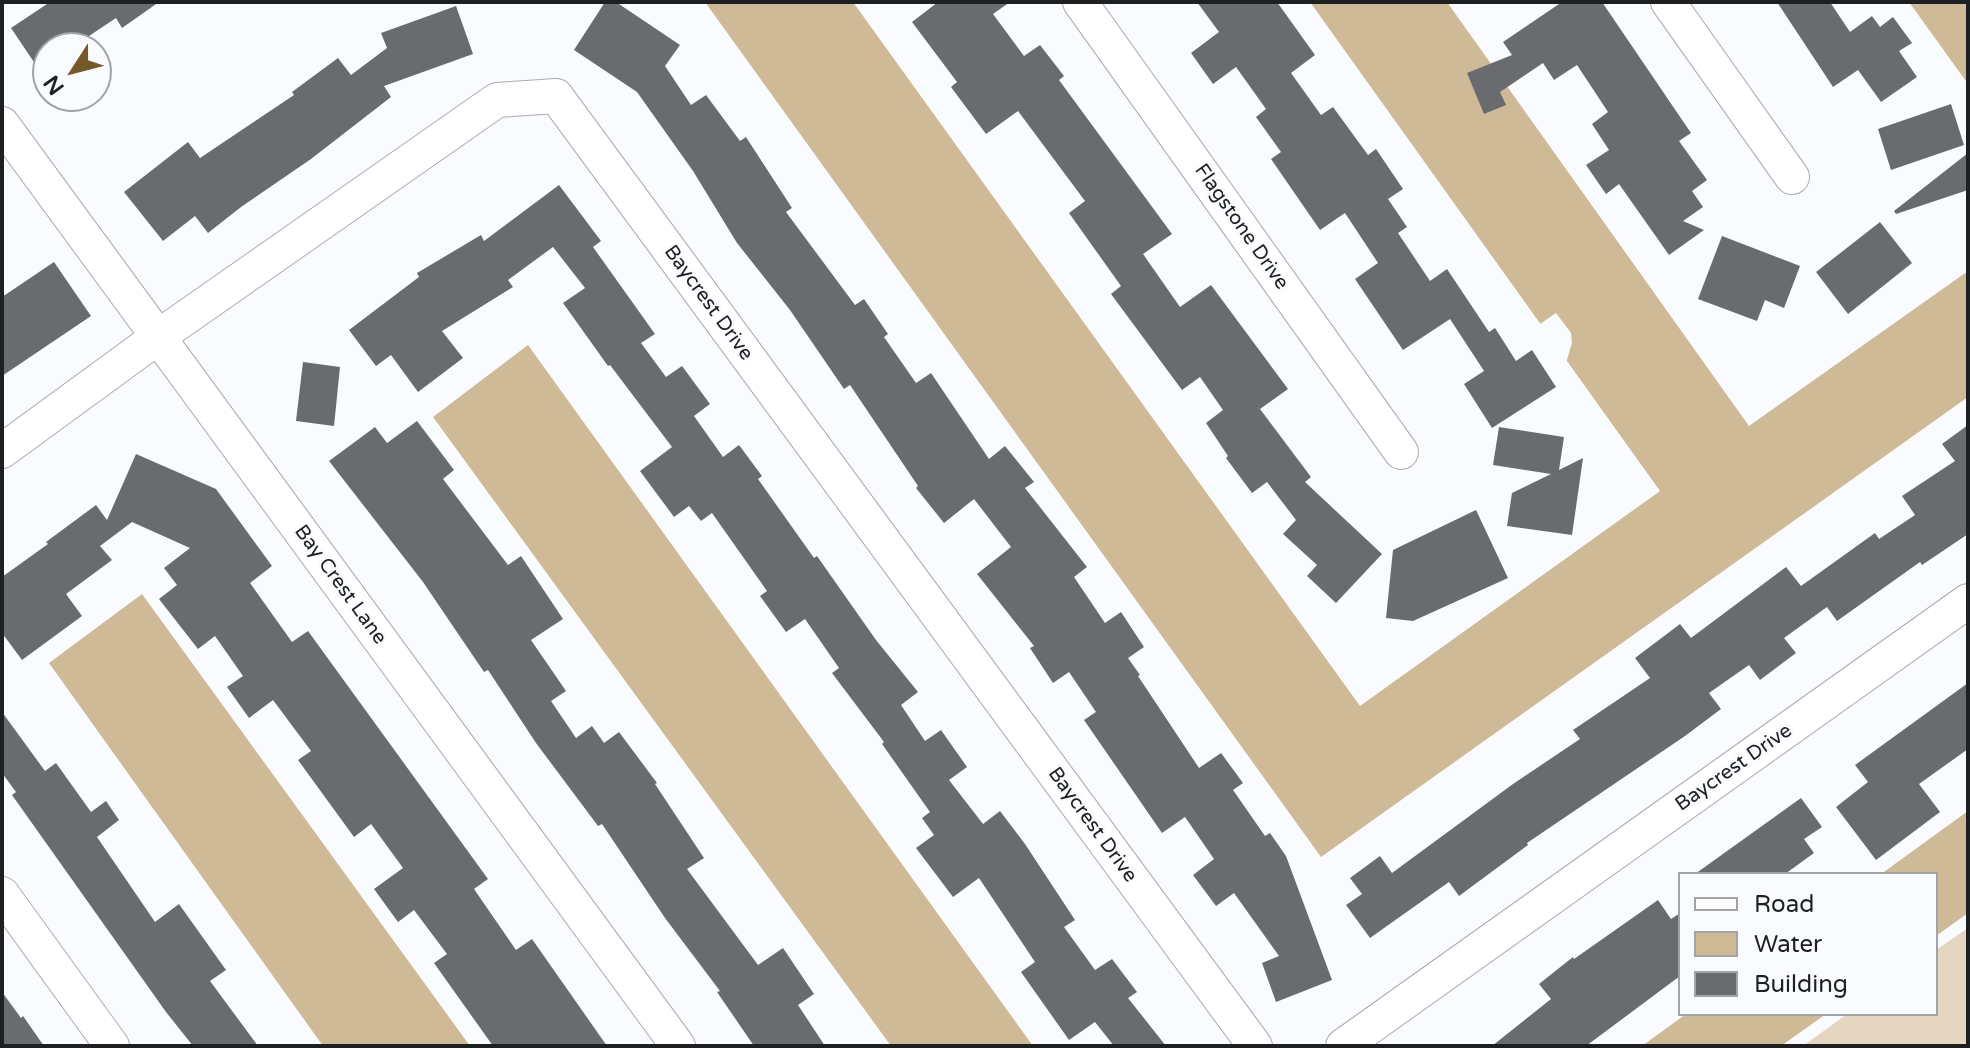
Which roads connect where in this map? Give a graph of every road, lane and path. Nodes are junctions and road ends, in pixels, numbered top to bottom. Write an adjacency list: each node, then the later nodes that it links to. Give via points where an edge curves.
1 (1080, 2): 7 (street, Flagstone Drive)
2 (1668, 2): 4 (street)
3 (2, 124): 5 (street, Bay Crest Lane)
4 (1792, 177)
5 (158, 337): 6 (street, Baycrest Drive); 11 (street, Bay Crest Lane); 12 (street, Baycrest Drive, via 497,100 556,96)
6 (2, 451)
7 (1401, 452)
8 (1968, 601): 13 (street, Baycrest Drive)
9 (2, 894): 10 (street)
10 (112, 1046)
11 (678, 1046)
12 (1255, 1046)
13 (1343, 1046)

